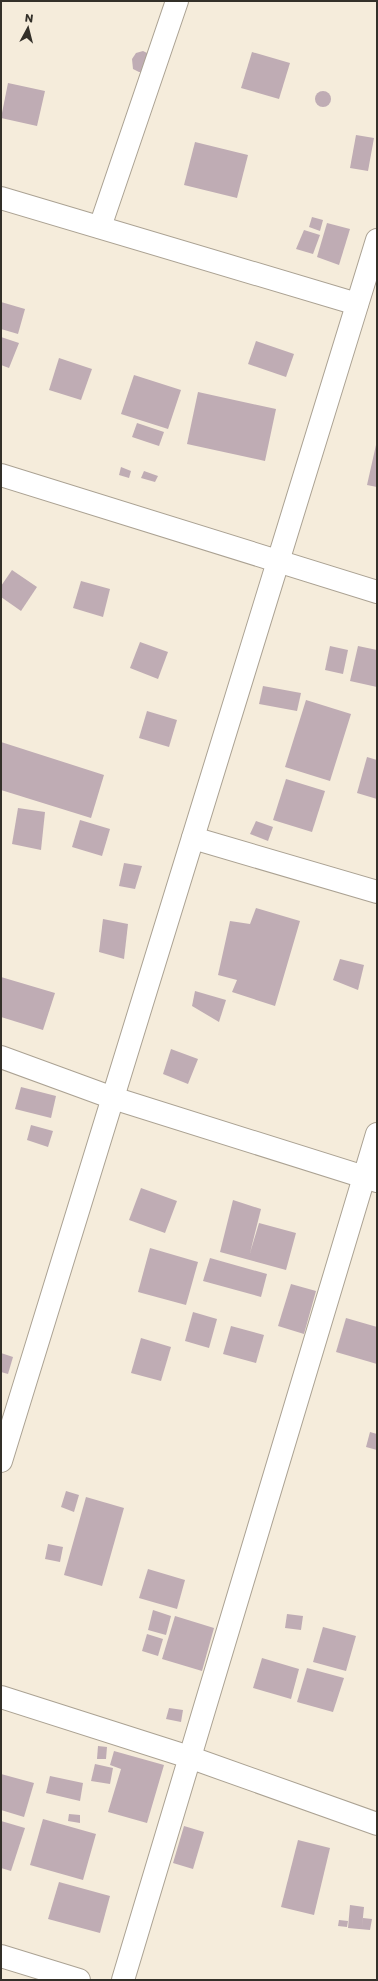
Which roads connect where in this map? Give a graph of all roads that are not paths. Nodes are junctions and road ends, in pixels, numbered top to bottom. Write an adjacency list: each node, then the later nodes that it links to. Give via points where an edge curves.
1 (177, 1): 3 (street)
2 (1, 198): 3 (street)
3 (100, 227): 5 (street)
4 (377, 240): 5 (street)
5 (358, 304): 7 (street)
6 (1, 475): 7 (street)
7 (278, 561): 8 (street); 9 (street)
8 (377, 592)
9 (193, 838): 10 (street); 12 (street)
10 (377, 892)
11 (1, 1057): 12 (street)
12 (113, 1098): 14 (street); 15 (street)
13 (377, 1134): 14 (street)
14 (370, 1179): 18 (street)
15 (9, 1408): 16 (street)
16 (1, 1460)
17 (1, 1697): 18 (street)
18 (189, 1757): 19 (street); 22 (street)
19 (377, 1824)
20 (1, 1956): 21 (street)
21 (79, 1980)
22 (123, 1980)

